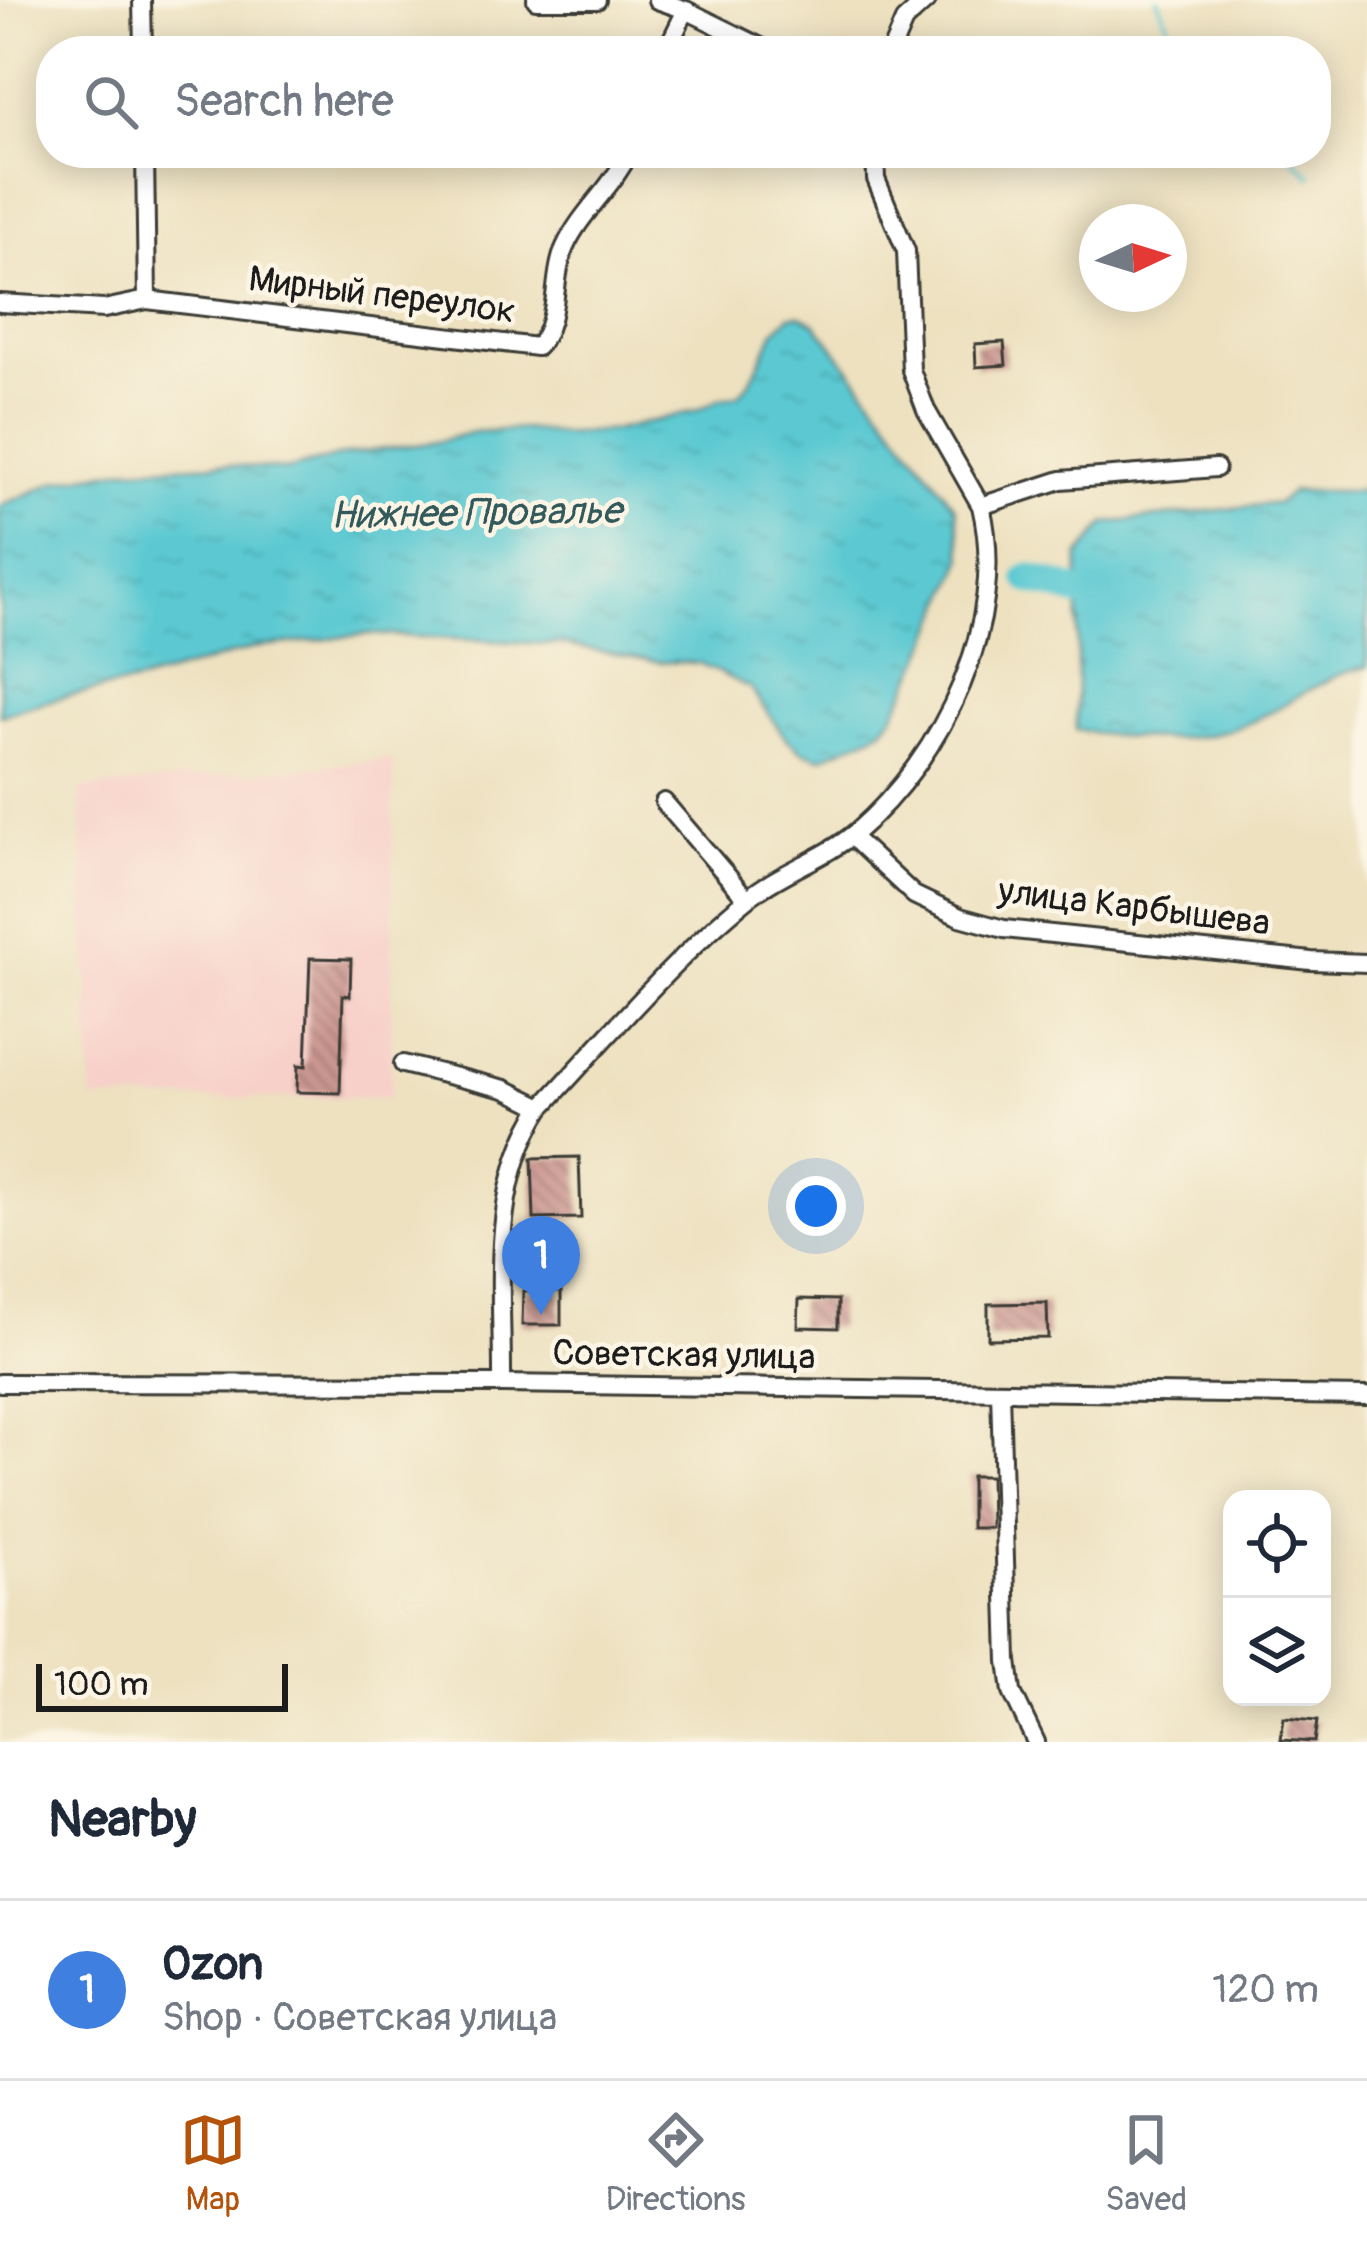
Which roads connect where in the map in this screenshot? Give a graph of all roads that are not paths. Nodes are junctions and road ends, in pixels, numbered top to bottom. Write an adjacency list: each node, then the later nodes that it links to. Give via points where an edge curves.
1 (142, 0): 7 (street)
2 (536, 0): 3 (street)
3 (597, 0)
4 (657, 0): 6 (street)
5 (927, 0): 10 (street)
6 (686, 10): 8 (street); 9 (street)
7 (143, 36)
8 (673, 36)
9 (739, 36)
10 (898, 36)
11 (145, 168): 14 (street)
12 (620, 168): 14 (street, Мирный переулок, via 562,251 548,335 537,347)
13 (876, 168): 17 (street, via 906,250 910,370)
14 (147, 300): 15 (street, Мирный переулок, via 104,309)
15 (0, 303)
16 (1216, 468): 17 (street, via 1061,480)
17 (981, 506): 19 (street, via 989,578 966,670 907,778)
18 (664, 802): 20 (street)
19 (851, 836): 20 (street); 21 (street, улица Карбышева, via 914,896 1004,929)
20 (747, 899): 23 (street)
21 (1367, 963)
22 (403, 1064): 23 (street, via 505,1089)
23 (542, 1107): 25 (street, via 516,1152 506,1202)
24 (0, 1383): 25 (street, Советская улица)
25 (502, 1384): 26 (street, Советская улица)
26 (1000, 1391): 27 (street, Советская улица); 28 (street, via 1008,1661 1012,1692)
27 (1367, 1396)
28 (1036, 1742)

